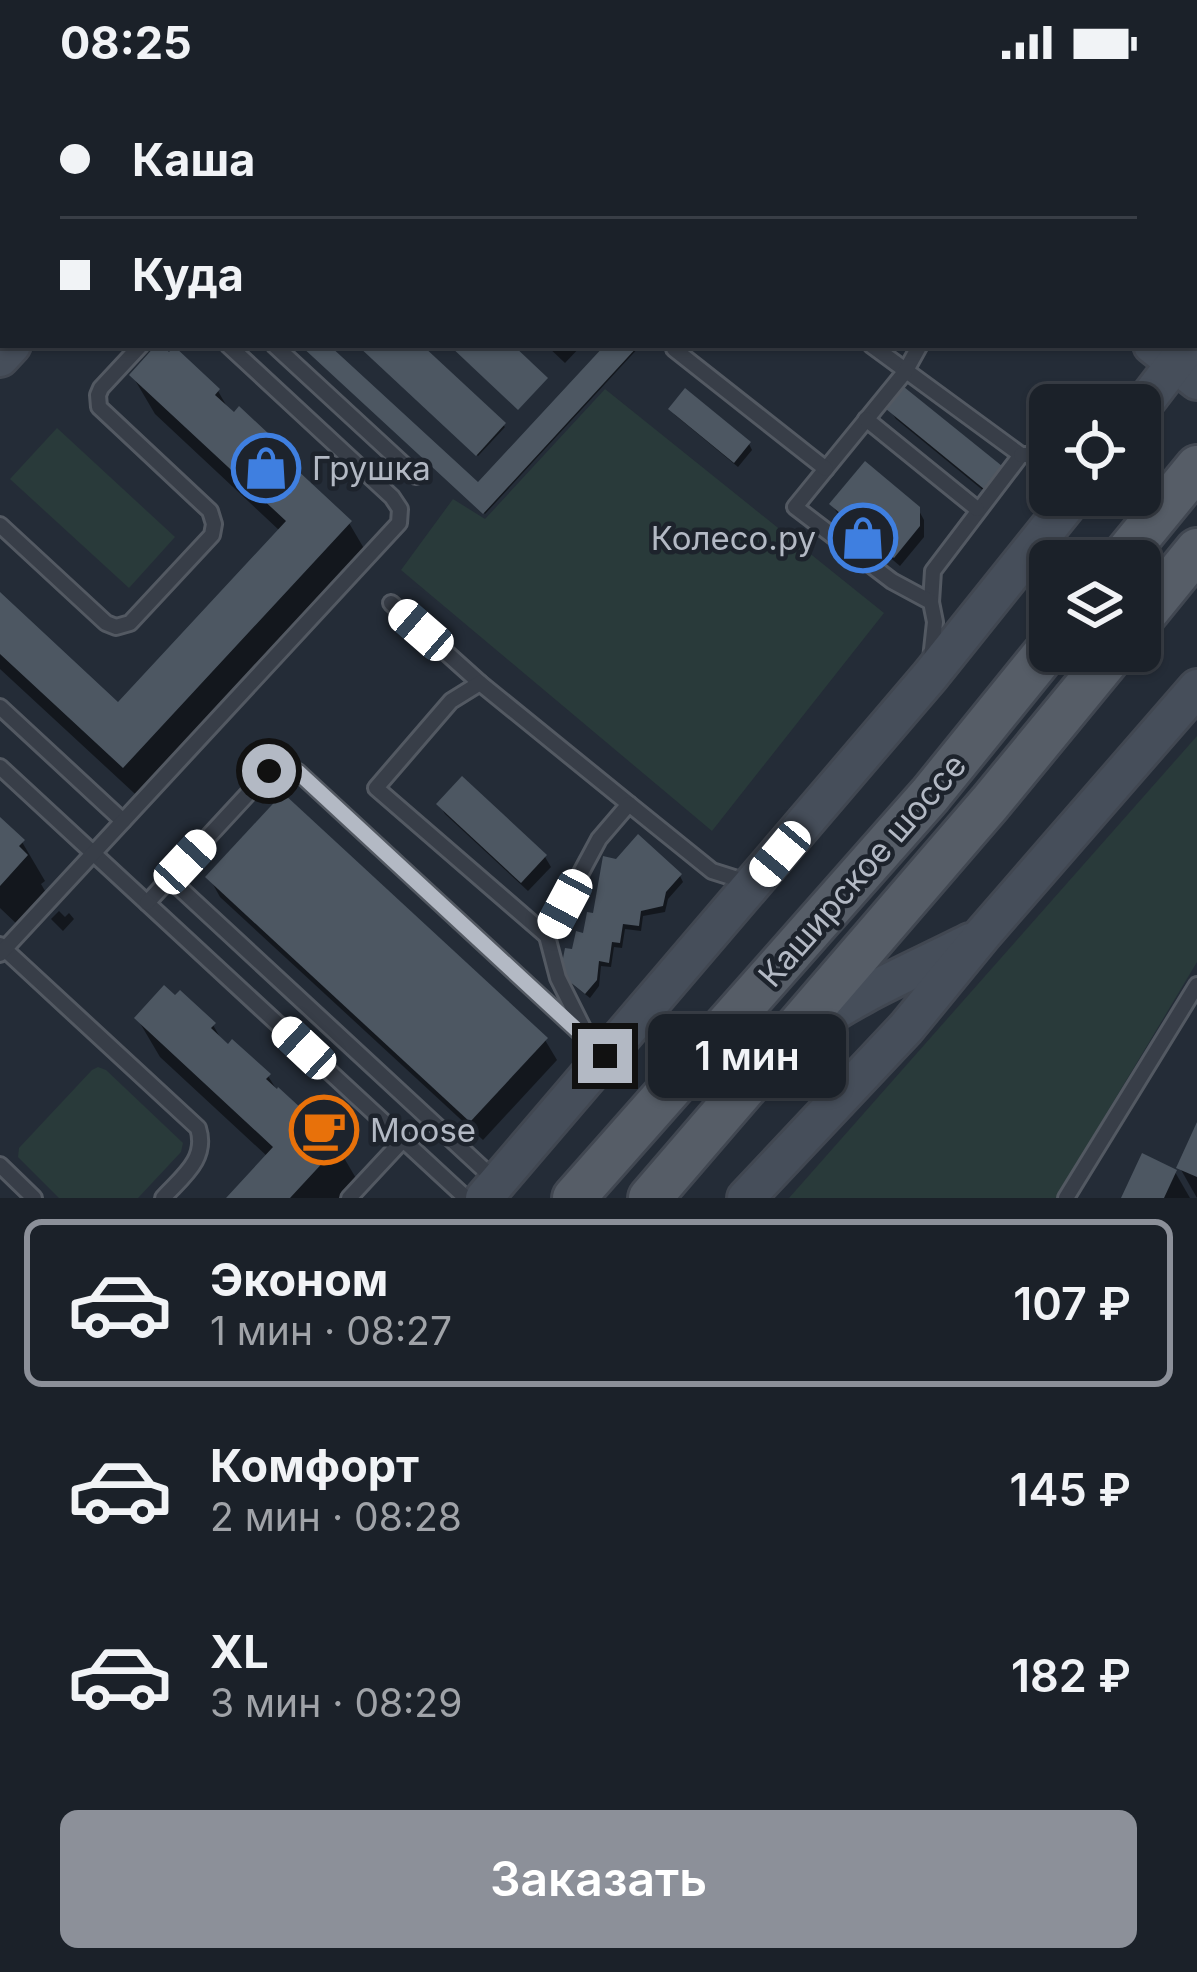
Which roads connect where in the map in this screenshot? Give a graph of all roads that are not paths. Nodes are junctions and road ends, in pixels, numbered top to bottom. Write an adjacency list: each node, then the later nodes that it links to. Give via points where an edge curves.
1 (138, 348): 18 (lane, via 101,388 99,407 210,512 212,535 130,623 116,627)
2 (231, 348): 32 (lane, via 392,497 400,516)
3 (277, 348): 15 (lane)
4 (875, 348): 8 (lane)
5 (918, 348): 8 (lane)
6 (674, 349): 14 (lane)
7 (1184, 351): 9 (main road)
8 (905, 372): 10 (lane); 11 (lane)
9 (1159, 384)
10 (866, 419): 14 (lane); 16 (lane)
11 (1021, 455): 12 (lane); 16 (lane)
12 (1029, 455)
13 (1197, 467): 19 (main road)
14 (826, 469): 22 (lane, via 795,507)
15 (416, 476)
16 (977, 509): 22 (lane, via 933,571)
17 (1058, 516): 26 (main road)
18 (0, 525)
19 (1137, 540)
20 (1197, 550): 21 (main road)
21 (1161, 594)
22 (931, 602): 26 (lane)
23 (391, 603): 27 (lane)
24 (1030, 672): 49 (main road, Каширское шоссе)
25 (1097, 672): 42 (main road, Каширское шоссе)
26 (930, 676): 35 (main road)
27 (481, 683): 31 (lane); 38 (lane, via 451,701 376,788)
28 (1197, 688): 37 (main road)
29 (0, 707): 32 (lane)
30 (0, 767): 33 (lane)
31 (629, 803): 35 (lane, via 712,871); 38 (lane, via 599,839)
32 (123, 821): 33 (lane)
33 (93, 853): 36 (lane); 39 (lane)
34 (170, 879): 36 (lane); 41 (lane, via 269,771 287,766); 45 (lane)
35 (754, 884): 41 (main road)
36 (147, 903): 43 (lane)
37 (983, 934): 42 (main road, via 856,997); 51 (main road, via 907,1028)
38 (547, 936): 41 (lane, via 558,978)
39 (2, 949): 47 (lane, via 198,1128 197,1160)
40 (1197, 985): 52 (lane)
41 (598, 1050): 45 (main road)
42 (779, 1050): 50 (main road, Каширское шоссе)
43 (403, 1140): 45 (lane); 48 (lane)
44 (0, 1165): 46 (lane)
45 (488, 1194)
46 (34, 1198)
47 (163, 1198)
48 (349, 1198)
49 (574, 1198)
50 (650, 1198)
51 (746, 1198)
52 (1066, 1198)

